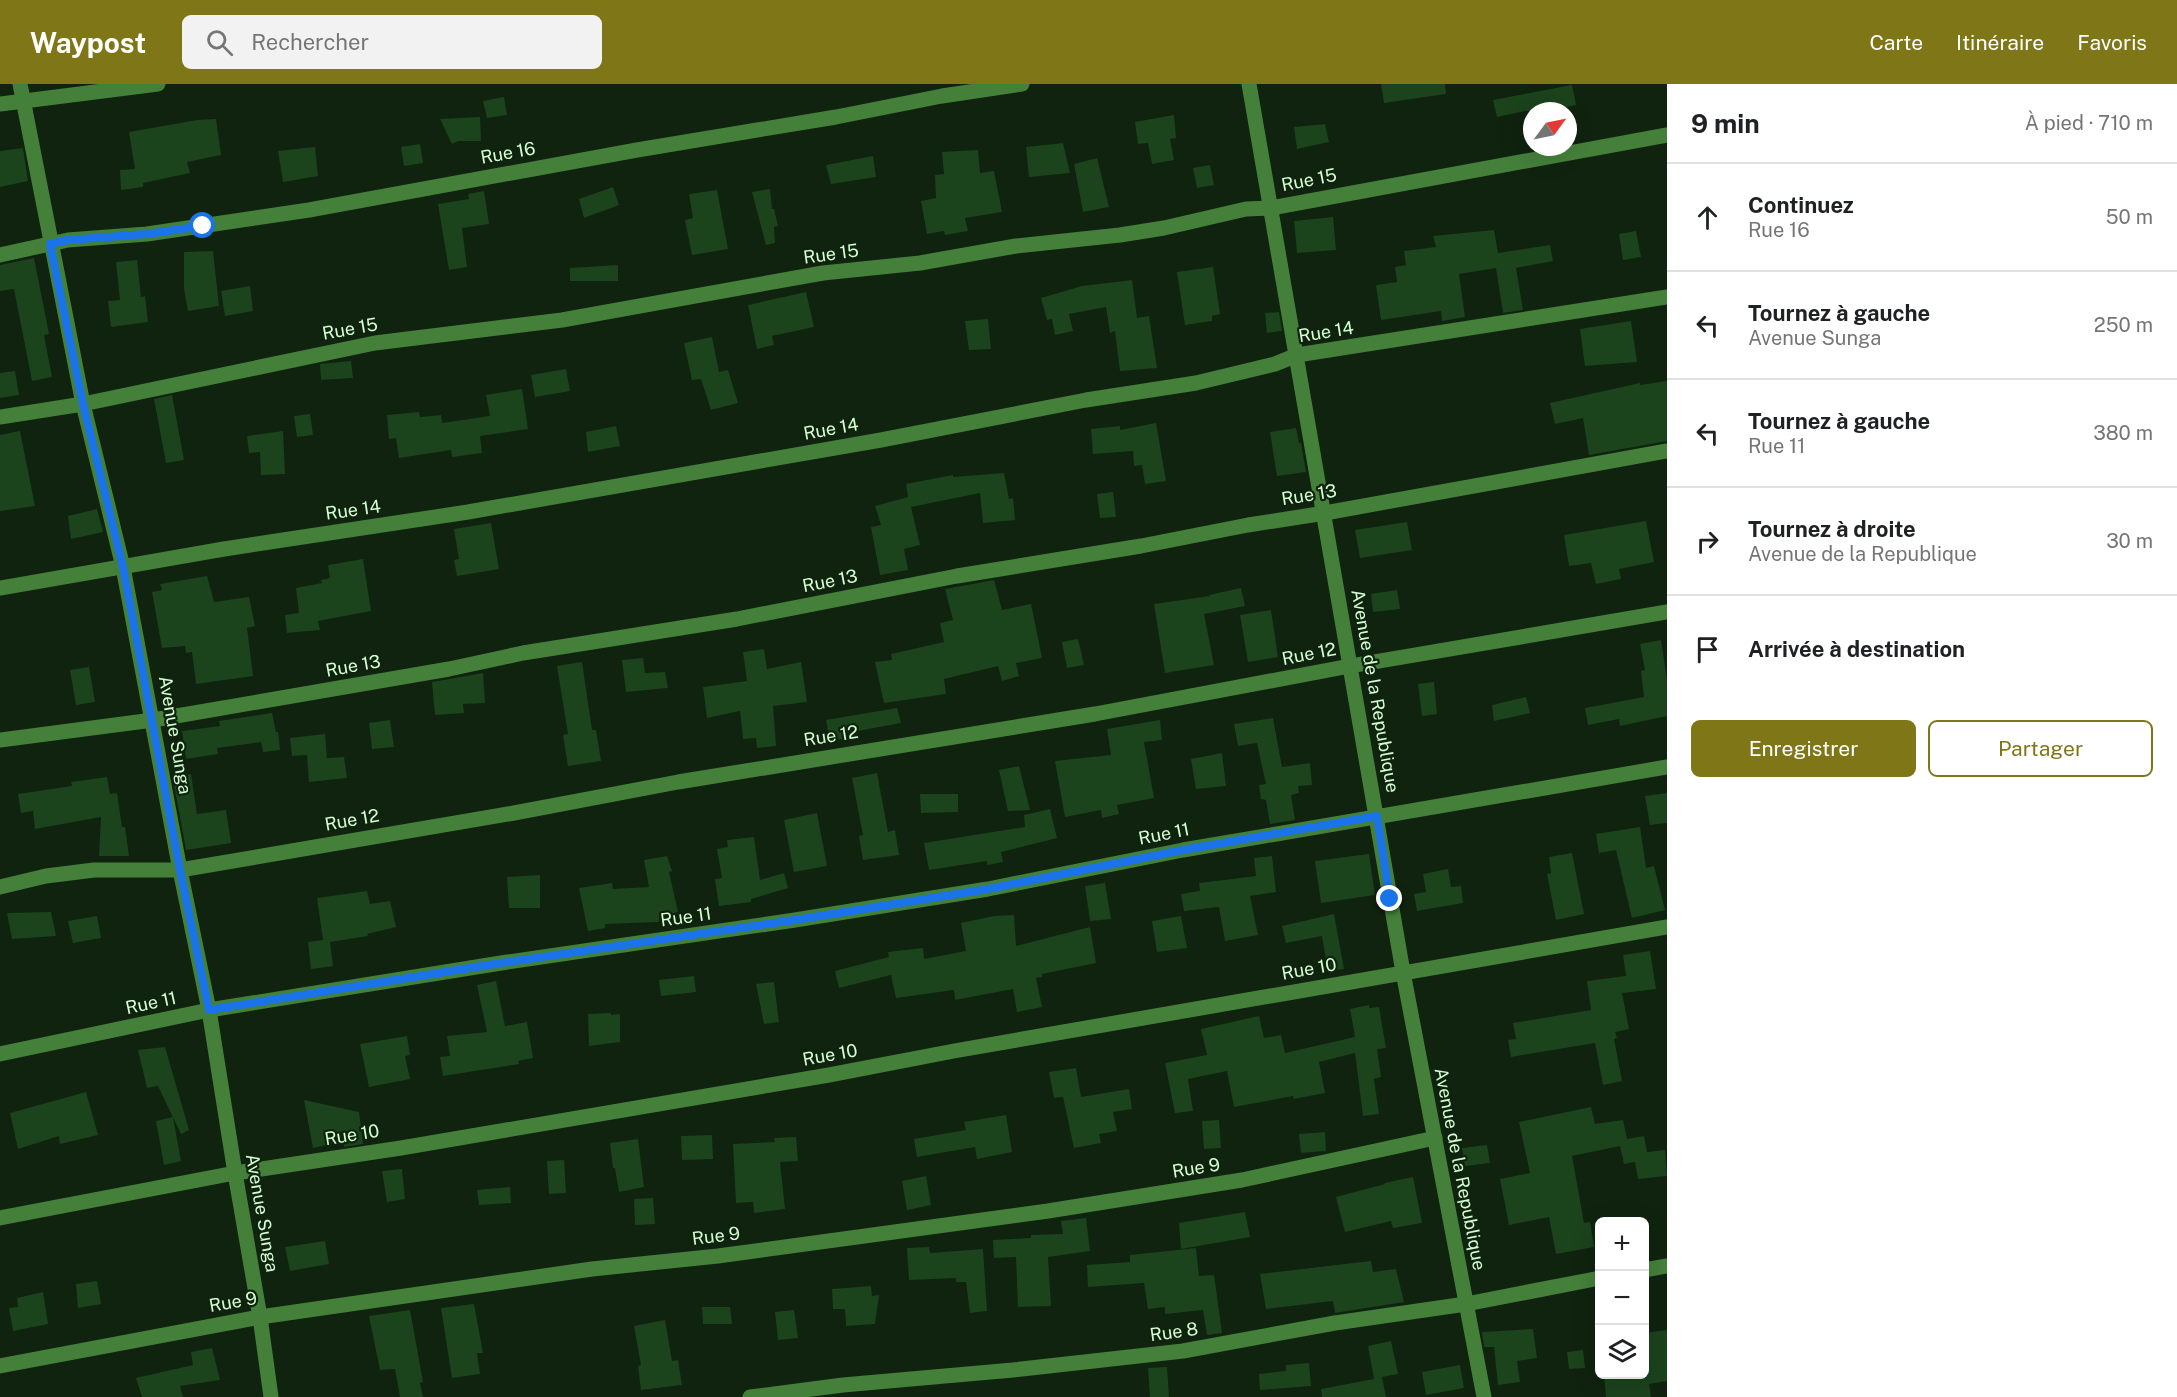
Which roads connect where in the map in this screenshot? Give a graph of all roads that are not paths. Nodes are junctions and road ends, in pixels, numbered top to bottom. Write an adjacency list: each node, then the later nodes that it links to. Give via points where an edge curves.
1 (20, 84): 5 (street, Avenue Sunga)
2 (158, 84): 5 (street)
3 (1022, 84): 9 (street, Rue 16, via 298,212)
4 (1250, 84): 8 (street, Avenue de la Republique)
5 (24, 101): 6 (street); 9 (street, Avenue Sunga)
6 (0, 104)
7 (1667, 135): 8 (street, Rue 15)
8 (1270, 208): 12 (street, Avenue de la Republique); 13 (street, Rue 15, via 1246,209 1120,235 823,273 562,320 375,343)
9 (50, 244): 10 (street, Rue 16); 13 (street, Avenue Sunga)
10 (0, 255)
11 (1667, 297): 12 (street, Rue 14)
12 (1297, 355): 16 (street, Avenue de la Republique); 17 (street, Rue 14, via 1196,383 468,512)
13 (83, 404): 14 (street, Rue 15); 17 (street, Avenue Sunga)
14 (0, 417)
15 (1667, 451): 16 (street, Rue 13)
16 (1325, 513): 20 (street, Avenue de la Republique); 21 (street, Rue 13)
17 (123, 567): 18 (street, Rue 14); 21 (street, Avenue Sunga)
18 (0, 588)
19 (1667, 612): 20 (street, Rue 12)
20 (1350, 666): 24 (street, Avenue de la Republique); 25 (street, Rue 12, via 1095,714 678,782)
21 (153, 720): 22 (street, Rue 13); 25 (street, Avenue Sunga)
22 (0, 740)
23 (1667, 767): 24 (street, Rue 11)
24 (1377, 816): 28 (street, Avenue de la Republique); 29 (street, Rue 11, via 988,889)
25 (180, 870): 26 (street, Rue 12, via 94,870); 29 (street, Avenue Sunga)
26 (0, 887)
27 (1667, 927): 28 (street, Rue 10)
28 (1402, 972): 31 (street, Avenue de la Republique); 32 (street, Rue 10, via 829,1076)
29 (209, 1010): 30 (street, Rue 11); 32 (street, Avenue Sunga)
30 (0, 1054)
31 (1435, 1138): 37 (street, Avenue de la Republique); 38 (street, Rue 9, via 1242,1180 1048,1211)
32 (235, 1173): 33 (street, Rue 10); 38 (street, Avenue Sunga)
33 (0, 1218)
34 (1667, 1266): 35 (street)
35 (1649, 1269)
36 (1595, 1279): 37 (street, Rue 8)
37 (1466, 1304): 41 (street, Rue 8, via 1184,1351); 42 (street, Avenue de la Republique)
38 (260, 1317): 39 (street, Rue 9); 40 (street, Avenue Sunga)
39 (0, 1366)
40 (271, 1397)
41 (750, 1397)
42 (1484, 1397)

